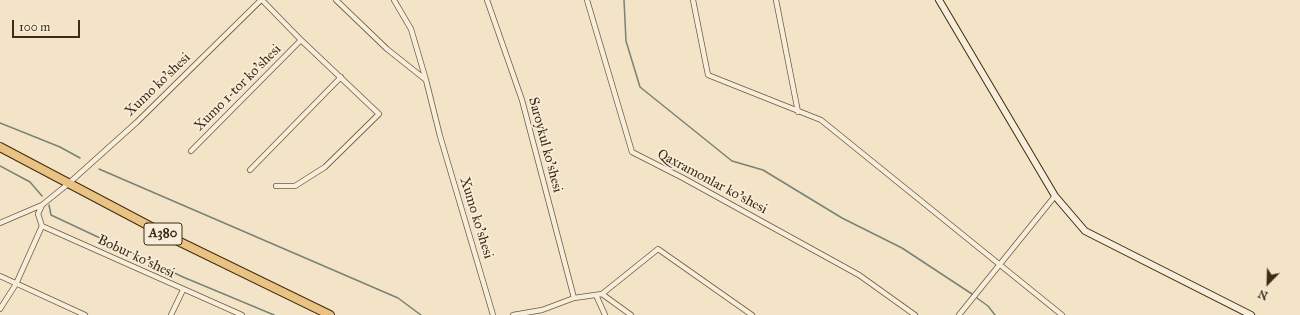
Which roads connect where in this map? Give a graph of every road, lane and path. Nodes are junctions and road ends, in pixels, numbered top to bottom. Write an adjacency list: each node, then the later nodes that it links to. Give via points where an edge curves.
1 (262, 0): 9 (street, Xumo ko'shesi); 16 (street, Xumo ko'shesi, via 137,122)
2 (336, 0): 11 (street, via 387,49)
3 (394, 0): 11 (street, Xumo ko'shesi, via 411,29)
4 (487, 0): 28 (street, Saroykul ko'shesi, via 522,100)
5 (587, 0): 39 (street, Qaxramonlar ko'shesi, via 632,152 860,276)
6 (693, 0): 12 (street, via 708,75)
7 (776, 0): 12 (street)
8 (939, 0): 18 (street)
9 (301, 40): 10 (street, Xumo ko'shesi); 14 (street, Xumo 1-tor ko'shesi)
10 (341, 77): 15 (street); 17 (street, Xumo ko'shesi, via 379,114 325,167 295,186)
11 (426, 80): 34 (street, Xumo ko'shesi)
12 (798, 112): 22 (street, via 821,120)
13 (0, 147): 16 (highway, A380)
14 (191, 151)
15 (250, 170)
16 (68, 184): 19 (street, Xumo ko'shesi); 33 (highway, A380)
17 (276, 186)
18 (1055, 196): 22 (street); 42 (street, via 1085,231)
19 (42, 205): 20 (street, Xumo ko'shesi); 21 (street, via 38,214)
20 (0, 223)
21 (42, 226): 24 (street); 25 (street, Bobur ko'shesi)
22 (1001, 264): 40 (street); 41 (street)
23 (0, 276): 24 (street)
24 (16, 284): 29 (street); 30 (street)
25 (183, 290): 31 (street); 32 (street, Bobur ko'shesi)
26 (602, 294): 27 (street); 37 (street); 38 (street, via 658,249)
27 (596, 295): 28 (street); 36 (street)
28 (574, 298): 35 (street, via 542,310)
29 (0, 309)
30 (85, 315)
31 (171, 315)
32 (242, 315)
33 (330, 315)
34 (493, 315)
35 (513, 315)
36 (605, 315)
37 (631, 315)
38 (752, 315)
39 (915, 315)
40 (959, 315)
41 (1062, 315)
42 (1251, 315)

